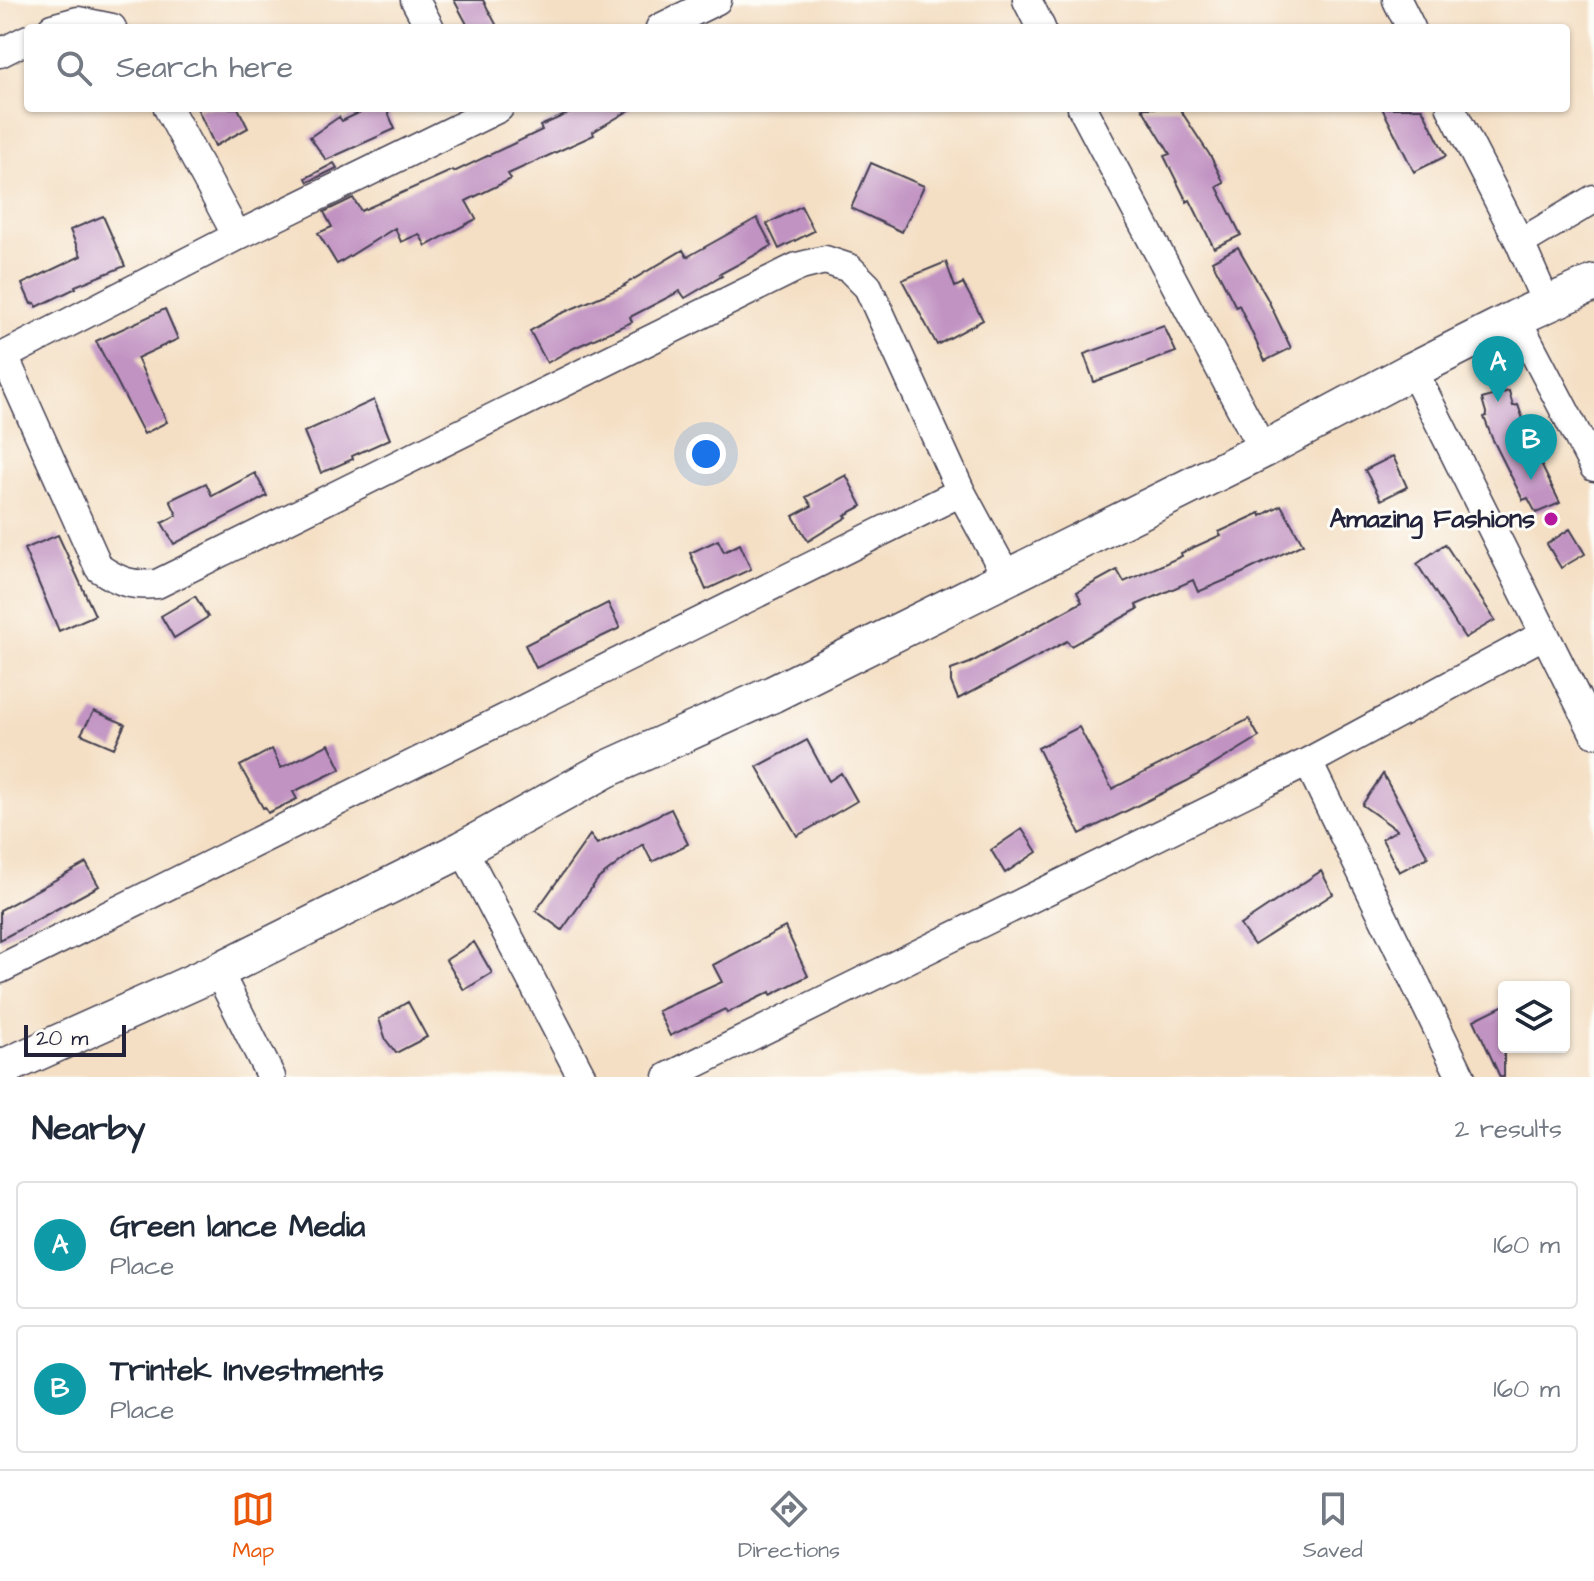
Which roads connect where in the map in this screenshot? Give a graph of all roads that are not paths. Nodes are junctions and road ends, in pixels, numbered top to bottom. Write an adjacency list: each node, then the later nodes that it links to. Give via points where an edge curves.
1 (415, 0): 7 (street)
2 (717, 0): 8 (street)
3 (1027, 0): 9 (street)
4 (1397, 0): 10 (street)
5 (67, 24): 6 (street)
6 (93, 24)
7 (428, 24)
8 (668, 24)
9 (1039, 24)
10 (1409, 24)
11 (24, 41): 12 (street)
12 (0, 53)
13 (170, 112): 18 (street)
14 (483, 112): 18 (street)
15 (1084, 112): 24 (street)
16 (1453, 112): 19 (street)
17 (1594, 199): 19 (street)
18 (237, 236): 22 (street)
19 (1520, 243): 21 (street)
20 (1594, 283): 21 (street)
21 (1531, 312): 23 (street); 25 (street)
22 (2, 357): 26 (street, via 99,568 137,585 157,584 797,267 825,260 849,268 868,287)
23 (1413, 370): 24 (street); 28 (street)
24 (1263, 450): 27 (street)
25 (1594, 467)
26 (961, 492): 27 (street); 32 (street)
27 (1007, 577): 31 (street, via 773,694 607,769)
28 (1545, 634): 29 (street); 30 (street)
29 (1594, 733)
30 (1308, 762): 37 (street); 38 (street)
31 (463, 849): 33 (street); 36 (street)
32 (0, 969)
33 (218, 971): 34 (street); 35 (street)
34 (0, 1069)
35 (271, 1077)
36 (582, 1077)
37 (668, 1077)
38 (1461, 1077)

